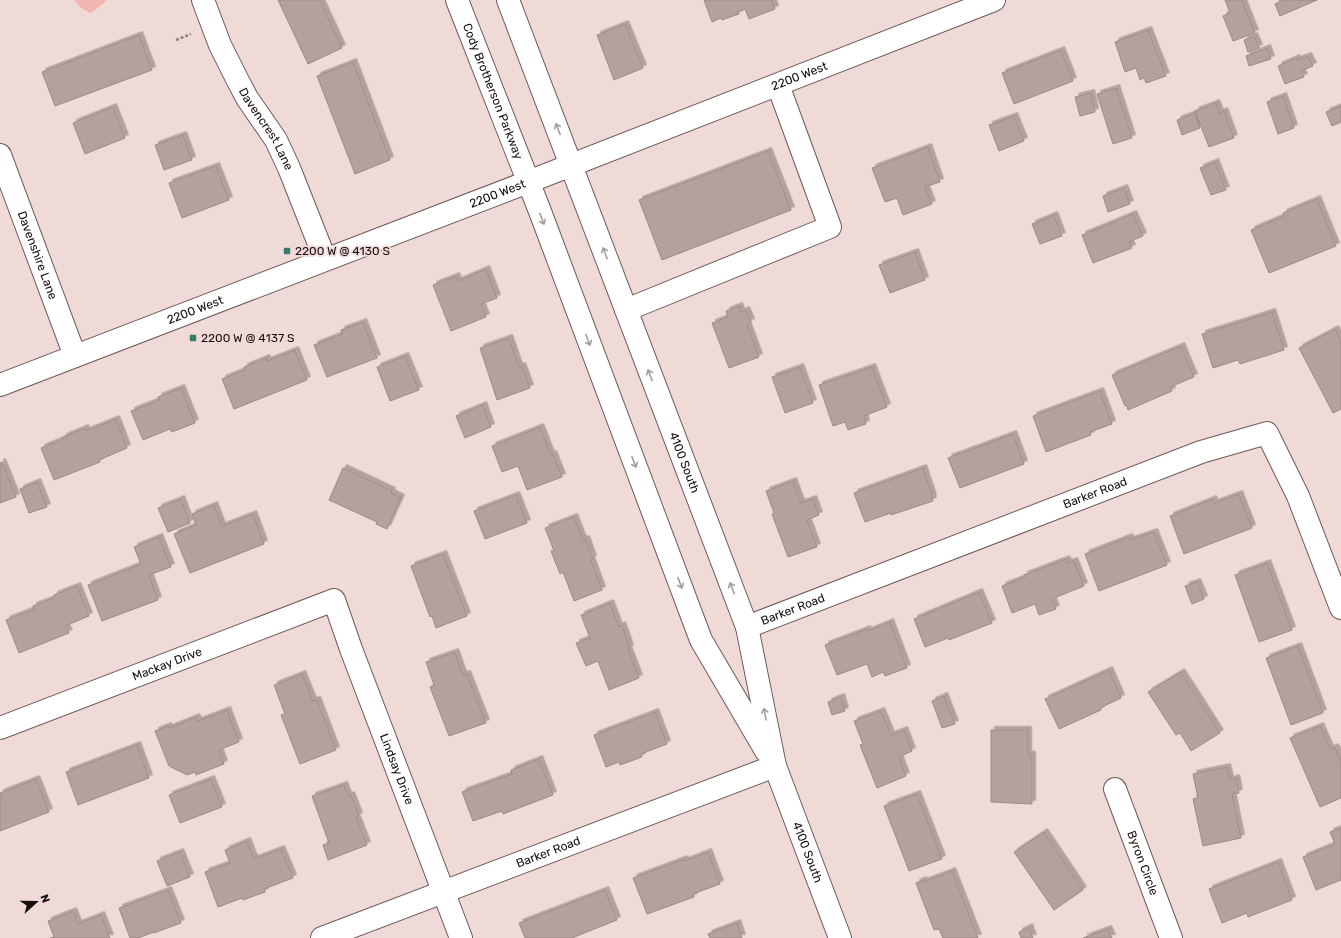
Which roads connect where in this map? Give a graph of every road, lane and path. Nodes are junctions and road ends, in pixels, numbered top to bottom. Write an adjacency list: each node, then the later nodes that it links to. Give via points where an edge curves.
1 (203, 0): 9 (street, Davencrest Lane, via 220,45 237,79 276,140)
2 (457, 0): 8 (street, Cody Brotherson Parkway)
3 (508, 0): 7 (street, one-way to 3)
4 (994, 0): 5 (street, 2200 West)
5 (778, 84): 7 (street, 2200 West); 10 (street, via 830,227)
6 (0, 155): 11 (street, Davenshire Lane)
7 (572, 165): 8 (street, 2200 West); 10 (street, 4100 South, one-way to 7)
8 (528, 182): 9 (street, 2200 West); 17 (street, 4100 South, one-way to 17, via 701,640)
9 (325, 259): 11 (street, 2200 West)
10 (626, 310): 15 (street, 4100 South, one-way to 10)
11 (75, 356): 12 (street, 2200 West)
12 (0, 385)
13 (334, 600): 16 (street, Mackay Drive); 19 (street, Lindsay Drive)
14 (1341, 608): 15 (street, Barker Road, via 1298,496 1267,433 1201,452)
15 (747, 627): 17 (street, 4100 South, one-way to 15)
16 (0, 728)
17 (775, 766): 19 (street, Barker Road); 22 (street, 4100 South)
18 (1115, 789): 23 (street, Byron Circle)
19 (443, 892): 20 (street, Barker Road); 21 (street, Lindsay Drive)
20 (322, 938)
21 (461, 938)
22 (840, 938)
23 (1171, 938)

